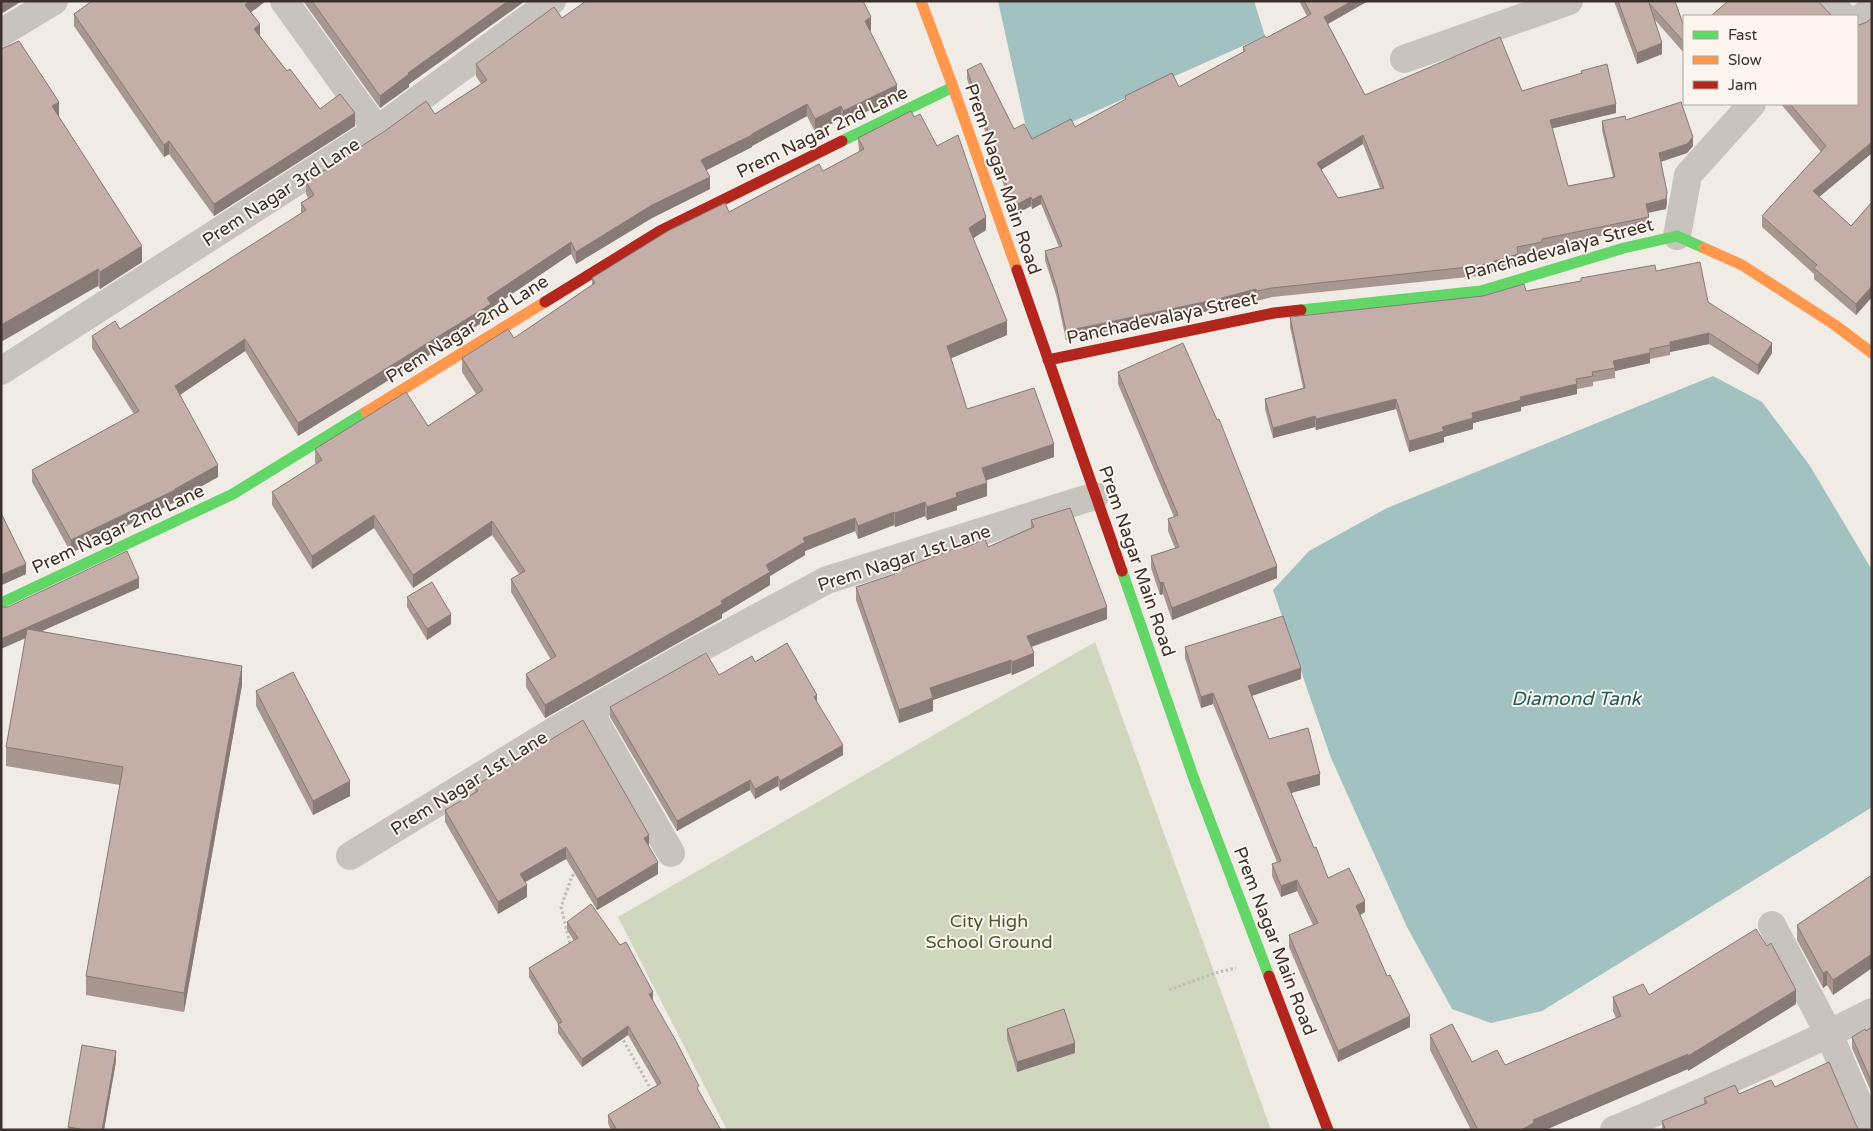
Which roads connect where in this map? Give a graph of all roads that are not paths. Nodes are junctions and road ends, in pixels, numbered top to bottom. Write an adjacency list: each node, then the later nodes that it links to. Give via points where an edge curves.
1 (54, 1): 10 (street)
2 (284, 1): 14 (street)
3 (552, 1): 14 (street, Prem Nagar 3rd Lane)
4 (921, 1): 12 (street, Prem Nagar Main Road)
5 (1569, 1): 11 (street)
6 (1829, 1): 8 (street)
7 (1872, 9): 9 (street)
8 (1842, 15)
9 (1858, 20)
10 (1, 33)
11 (1404, 58)
12 (953, 87): 17 (street, Prem Nagar Main Road); 20 (street, Prem Nagar 2nd Lane, via 660,231 233,494)
13 (1751, 105): 15 (street, via 1688,175)
14 (377, 130): 18 (street, Prem Nagar 3rd Lane)
15 (1677, 236): 16 (street, Panchadevalaya Street, via 1742,265); 17 (street, Panchadevalaya Street, via 1624,248 1481,291 1274,312)
16 (1872, 353)
17 (1048, 360): 19 (street, Prem Nagar Main Road)
18 (1, 371)
19 (1095, 496): 21 (street, Prem Nagar 1st Lane, via 827,580); 27 (street, Prem Nagar Main Road, via 1194,779)
20 (1, 603)
21 (589, 711): 22 (street); 23 (street, Prem Nagar 1st Lane)
22 (671, 853)
23 (350, 856)
24 (1772, 925): 26 (street)
25 (1872, 1012): 26 (street)
26 (1829, 1034): 28 (street); 29 (street)
27 (1328, 1130)
28 (1614, 1130)
29 (1870, 1130)

